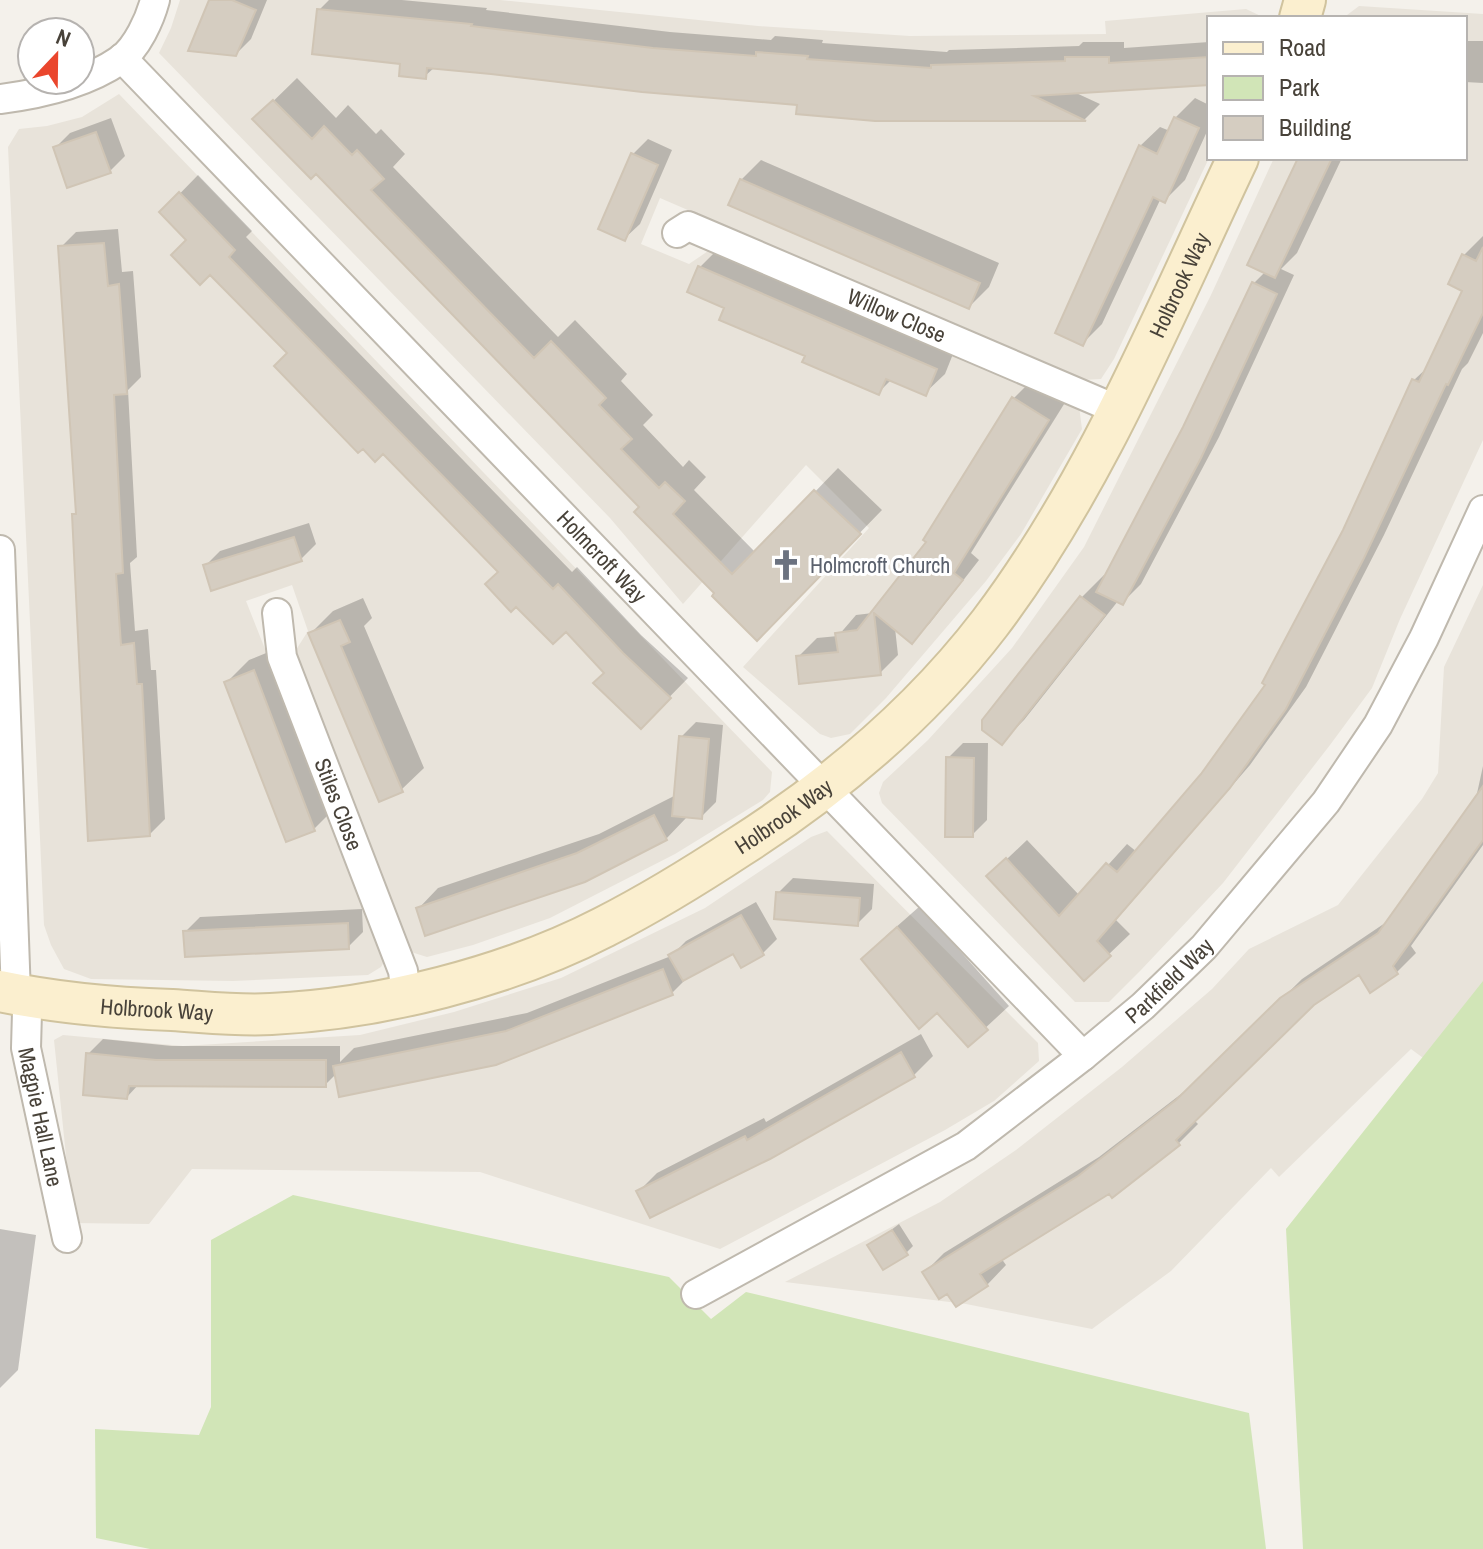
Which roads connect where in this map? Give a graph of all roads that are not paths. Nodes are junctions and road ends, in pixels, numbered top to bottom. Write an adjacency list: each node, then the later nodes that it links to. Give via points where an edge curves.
1 (155, 0): 2 (street, via 149,21)
2 (122, 58): 3 (street, via 73,83); 11 (street, Holmcroft Way)
3 (0, 99)
4 (1237, 160): 6 (street, Holbrook Way)
5 (677, 233): 6 (street, Willow Close, via 688,226)
6 (1118, 410): 11 (street, Holbrook Way, via 1058,524 991,621 941,680)
7 (1483, 510): 14 (street, Parkfield Way, via 1378,725 1326,802 1204,947)
8 (0, 550): 9 (street, Magpie Hall Lane)
9 (0, 559): 12 (street, Magpie Hall Lane)
10 (277, 613): 13 (street, Stiles Close, via 282,657 403,971)
11 (825, 787): 13 (street, Holbrook Way, via 693,877 603,928 507,967); 14 (street, Holmcroft Way)
12 (18, 994): 13 (street, Holbrook Way, via 106,1008 269,1014); 15 (street, Magpie Hall Lane, via 27,1012 26,1048)
13 (406, 995)
14 (1083, 1056): 16 (street, Parkfield Way, via 966,1146)
15 (67, 1238)
16 (696, 1294)

